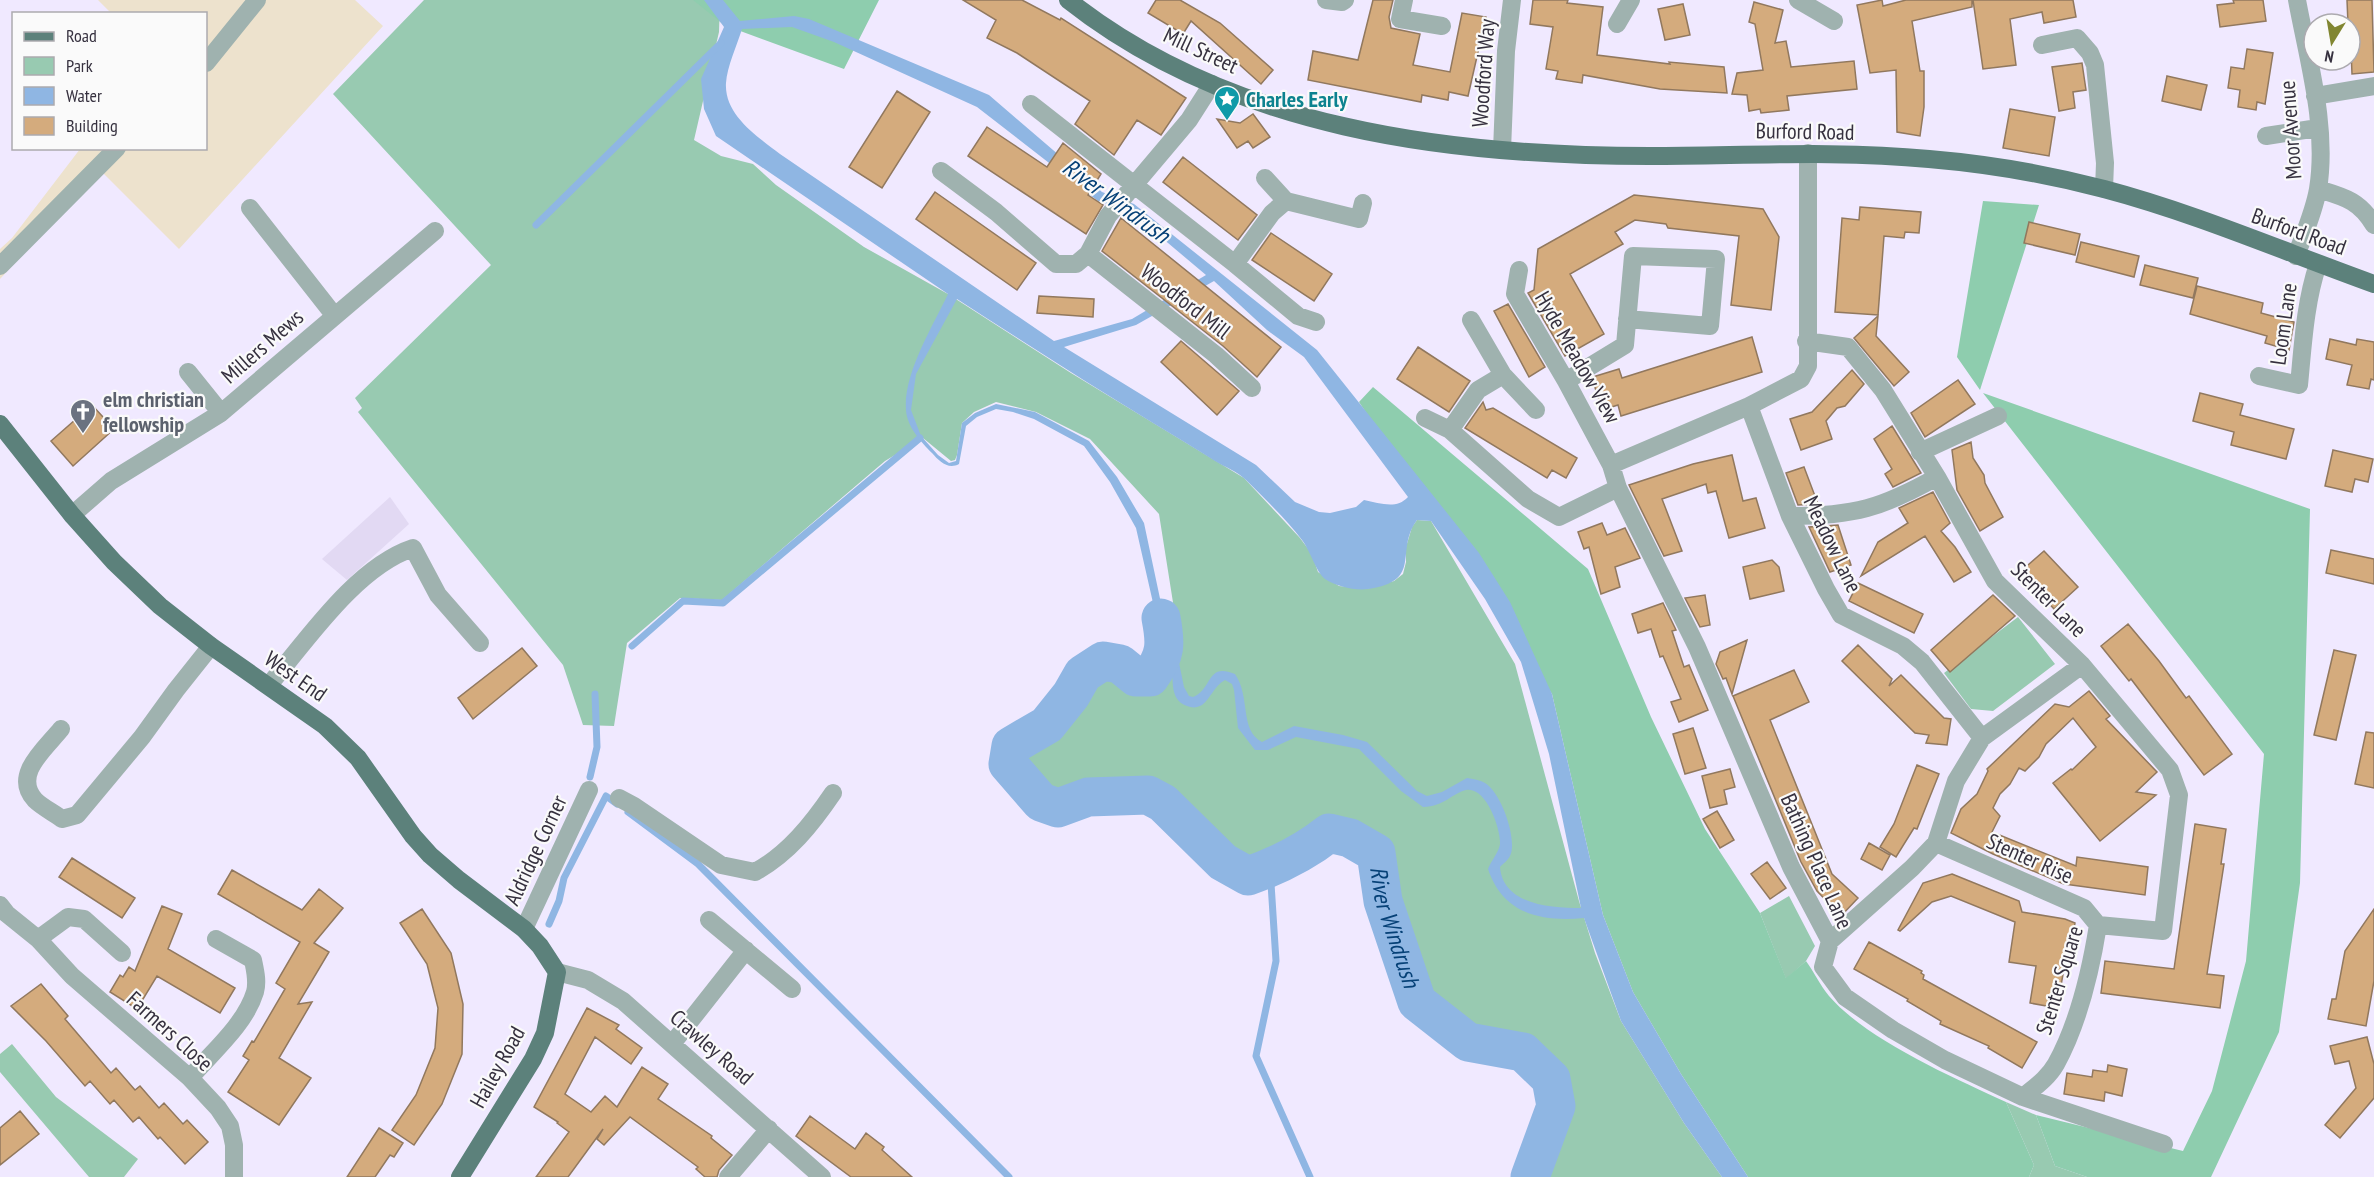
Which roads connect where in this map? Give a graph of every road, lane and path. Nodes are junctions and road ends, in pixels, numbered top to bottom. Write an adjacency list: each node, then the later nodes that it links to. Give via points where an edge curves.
1 (257, 0): 14 (street)
2 (1068, 0): 15 (main road, Mill Street, via 1161,61)
3 (1326, 0): 4 (street)
4 (1345, 0)
5 (1404, 0): 12 (street, via 1400,19)
6 (1512, 0): 22 (street, Woodford Way)
7 (1631, 0): 11 (street)
8 (1798, 0): 10 (street)
9 (2297, 0): 17 (street, Moor Avenue)
10 (1834, 21)
11 (1617, 24)
12 (1442, 26)
13 (2042, 45): 27 (street, via 2077,38 2092,59 2105,163)
14 (207, 62)
15 (1212, 84): 22 (main road, Mill Street, via 1349,129 1445,146); 26 (street, via 1189,120)
16 (2374, 86): 17 (street)
17 (2315, 96): 19 (street, Moor Avenue)
18 (1031, 104): 26 (street)
19 (2318, 128): 20 (street); 28 (street, Moor Avenue)
20 (2266, 136)
21 (115, 150): 38 (street)
22 (1502, 150): 23 (main road, Burford Road, via 1648,156)
23 (1808, 153): 27 (main road, Burford Road, via 1929,159 2011,170); 45 (street)
24 (942, 171): 34 (street, via 1056,264 1076,264)
25 (1265, 178): 29 (street)
26 (1132, 189): 34 (street, via 1108,216); 36 (street)
27 (2104, 189): 35 (main road, Burford Road)
28 (2318, 189): 32 (street, Burford Road, via 2358,204); 35 (street, Moor Avenue)
29 (1286, 201): 30 (street, via 1359,219); 36 (street, via 1272,213)
30 (1363, 203)
31 (250, 208): 41 (street, Millers Mews)
32 (2374, 225)
33 (435, 231): 41 (street, Millers Mews)
34 (1088, 254): 50 (street, Woodford Mill)
35 (2296, 256): 37 (main road, Burford Road)
36 (1235, 264): 44 (street, via 1298,316)
37 (2318, 264): 40 (main road, Burford Road); 48 (street, Loom Lane, via 2311,285 2299,385)
38 (0, 266)
39 (1519, 270): 49 (street, Hyde Meadow View, via 1515,294)
40 (2374, 284)
41 (334, 315): 53 (street, Millers Mews)
42 (1627, 319): 42 (street, via 1634,256 1716,260 1710,326); 49 (street, via 1625,345)
43 (1471, 320): 47 (street)
44 (1316, 322)
45 (1806, 340): 51 (street, via 1808,366 1801,379); 58 (street, Stenter Lane, via 1848,347 1883,390)
46 (188, 372): 53 (street, Millers Mews)
47 (1503, 375): 52 (street); 57 (street, via 1478,390)
48 (2259, 376)
49 (1566, 381): 59 (street, Hyde Meadow View)
50 (1252, 388)
51 (1749, 406): 59 (street); 63 (street, Meadow Lane)
52 (1536, 410)
53 (221, 413): 62 (street, Millers Mews, via 111,481)
54 (1998, 416): 58 (street)
55 (1425, 418): 57 (street)
56 (0, 424): 62 (main road, West End)
57 (1450, 430): 61 (street, via 1528,499 1559,517)
58 (1920, 452): 60 (street, Stenter Lane)
59 (1611, 465): 61 (street, Hyde Meadow View)
60 (1937, 477): 63 (street, via 1867,510); 66 (street, Stenter Lane, via 1995,581)
61 (1618, 488): 81 (street, Bathing Place Lane, via 1697,647 1791,867)
62 (72, 516): 65 (main road, West End, via 160,606)
63 (1790, 516): 69 (street, Meadow Lane, via 1841,615 1903,646 1922,662)
64 (480, 643): 67 (street, via 438,595 413,548 393,555 349,590)
65 (211, 646): 67 (main road, West End); 68 (street, via 77,815 62,819 35,799 25,783 27,771)
66 (2082, 665): 69 (street); 78 (street, Stenter Lane, via 2170,770 2179,795)
67 (269, 685): 77 (main road, West End, via 325,726 358,758 430,855)
68 (61, 729)
69 (1982, 738): 73 (street, via 1956,781)
70 (589, 790): 77 (street, Aldridge Corner)
71 (833, 793): 72 (street, via 813,823 771,863 755,872 721,865)
72 (619, 798)
73 (1936, 843): 76 (street, Stenter Rise, via 2084,908); 81 (street)
74 (2, 913): 79 (street, Farmers Close)
75 (709, 920): 82 (street)
76 (2098, 924): 78 (street, Stenter Square); 88 (street, Stenter Square, via 2092,959 2056,1065)
77 (524, 929): 84 (main road, West End)
78 (2163, 931)
79 (38, 939): 83 (street, via 68,917 84,919); 87 (street, Farmers Close, via 72,976)
80 (216, 939): 87 (street, via 253,960 255,991 247,1011)
81 (1830, 941): 88 (street, Bathing Place Lane, via 1823,967 1845,997 1946,1060)
82 (746, 950): 85 (street); 86 (street)
83 (122, 953)
84 (557, 972): 86 (street, Crawley Road, via 588,980 623,1001); 92 (main road, Hailey Road, via 545,1033 534,1059)
85 (792, 989)
86 (672, 1044): 89 (street, Crawley Road)
87 (190, 1078): 91 (street, Farmers Close, via 230,1126)
88 (2023, 1096): 90 (street, Bathing Place Lane)
89 (769, 1129): 93 (street); 94 (street, Crawley Road)
90 (2164, 1144)
91 (234, 1177)
92 (460, 1177)
93 (728, 1177)
94 (822, 1177)

